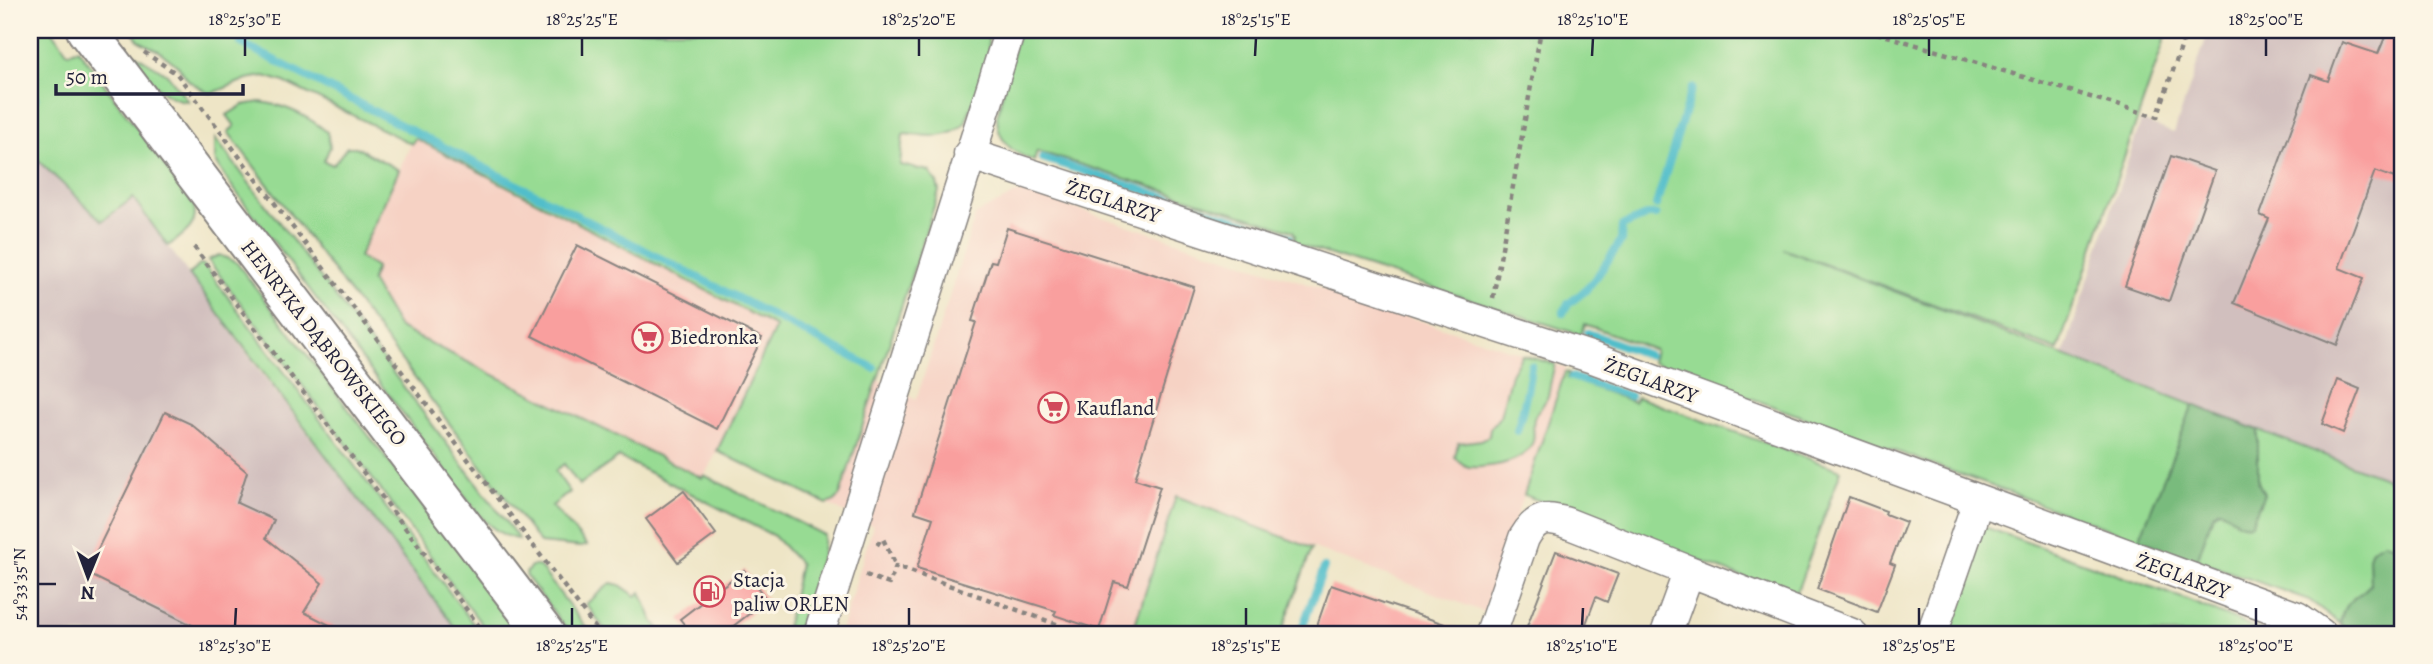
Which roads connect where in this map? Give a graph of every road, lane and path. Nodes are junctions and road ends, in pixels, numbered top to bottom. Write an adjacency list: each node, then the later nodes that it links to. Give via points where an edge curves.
1 (1010, 30): 7 (street)
2 (1541, 30): 9 (path)
3 (1867, 30): 4 (path, via 2157,117)
4 (2187, 30)
5 (94, 41): 17 (main road, HENRYKA DĄBROWSKIEGO)
6 (143, 51): 18 (path, via 177,74)
7 (970, 154): 9 (street, ŻEGLARZY); 19 (street)
8 (194, 247): 16 (path)
9 (1489, 323): 10 (street, ŻEGLARZY)
10 (1978, 500): 23 (street); 24 (street, ŻEGLARZY, via 2297,617)
11 (875, 550): 13 (path, via 883,539)
12 (869, 562): 13 (path, via 865,575 889,584)
13 (895, 566): 15 (path)
14 (1689, 571): 20 (street, via 1567,523 1542,519 1531,525 1524,538); 21 (street); 22 (street)
15 (1059, 625)
16 (485, 634)
17 (545, 634)
18 (600, 634)
19 (819, 634)
20 (1490, 634)
21 (1666, 634)
22 (1852, 634)
23 (1932, 634)
24 (2321, 634)

